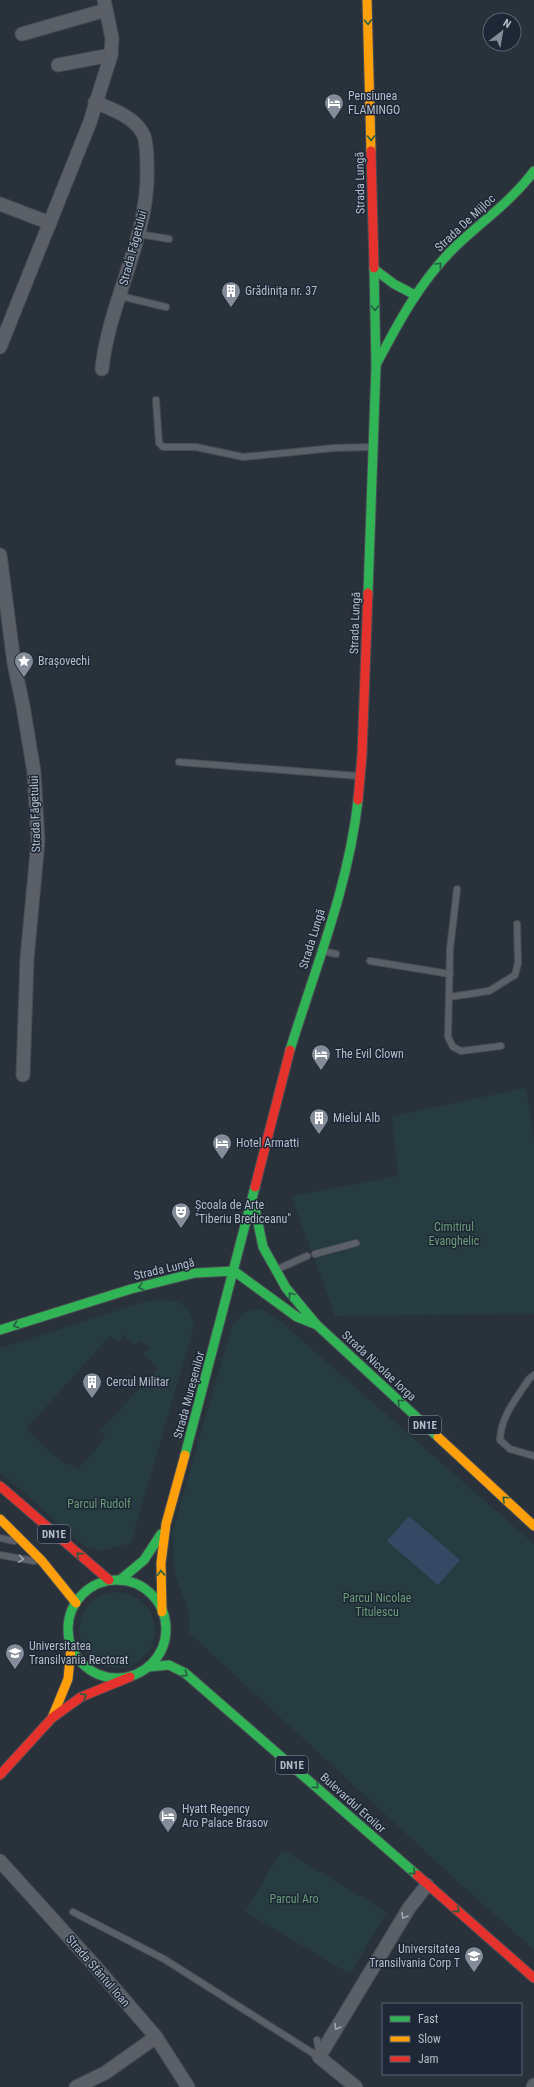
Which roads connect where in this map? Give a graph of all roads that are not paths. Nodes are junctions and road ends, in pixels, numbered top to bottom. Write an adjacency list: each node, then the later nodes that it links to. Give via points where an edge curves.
1 (368, 0): 12 (main road, Strada Lungă, one-way to 12)
2 (105, 5): 3 (street); 4 (street, via 112,38)
3 (22, 34)
4 (111, 55): 5 (street); 6 (street)
5 (58, 66)
6 (96, 102): 9 (street); 10 (street, Strada Făgetului, via 120,112 133,121 144,136 148,176)
7 (534, 171): 13 (main road, Strada De Mijloc, one-way to 7, via 446,256 520,190)
8 (0, 204): 9 (street)
9 (50, 223): 16 (street)
10 (139, 234): 11 (lane); 14 (street, Strada Făgetului)
11 (169, 239)
12 (374, 269): 13 (main road); 17 (main road, Strada Lungă, one-way to 17)
13 (415, 295): 17 (main road, Strada Lungă)
14 (120, 296): 15 (lane); 18 (street, Strada Făgetului, via 110,327)
15 (166, 306)
16 (0, 347)
17 (376, 366): 20 (main road, Strada Lungă)
18 (102, 369)
19 (156, 400): 20 (lane, via 159,443 163,447 196,447 243,457)
20 (373, 447): 23 (main road, Strada Lungă)
21 (0, 555): 32 (street, Strada Făgetului, via 14,663 34,772 38,841 27,959)
22 (179, 762): 23 (lane)
23 (361, 776): 26 (main road, Strada Lungă, via 359,809 351,850)
24 (457, 888): 29 (lane)
25 (518, 924): 30 (lane, via 518,963 515,975 490,991)
26 (322, 951): 27 (lane); 33 (main road, Strada Lungă, via 285,1066)
27 (336, 954)
28 (370, 961): 29 (lane)
29 (450, 974): 30 (lane)
30 (449, 998): 31 (lane, via 448,1037 453,1046 461,1051)
31 (501, 1046)
32 (23, 1075)
33 (253, 1196): 37 (main road, Strada Lungă); 38 (main road, via 263,1247)
34 (356, 1243): 35 (lane)
35 (315, 1254)
36 (307, 1256): 38 (lane)
37 (234, 1271): 39 (main road, Strada Nicolae Iorga / DN1E, via 297,1317); 40 (main road, Strada Lungă, one-way to 40, via 195,1273 131,1289); 45 (main road, Strada Mureșenilor / DN1E)
38 (275, 1271): 39 (main road, one-way to 38, via 294,1299)
39 (317, 1325): 47 (main road, Strada Nicolae Iorga / DN1E, one-way to 39)
40 (0, 1330)
41 (534, 1375): 42 (lane, via 504,1417 500,1440 510,1449)
42 (534, 1456)
43 (0, 1486): 52 (main road, DN1E, one-way to 43)
44 (0, 1519): 46 (main road, DN1E)
45 (166, 1524): 53 (main road, Strada Mureșenilor / DN1E, via 153,1551); 55 (main road, Strada Mureșenilor / DN1E, one-way to 45, via 161,1563)
46 (4, 1525): 49 (main road, DN1E)
47 (534, 1526)
48 (0, 1538): 49 (lane)
49 (25, 1543): 51 (main road, DN1E)
50 (0, 1555): 51 (lane, one-way to 51)
51 (42, 1561): 54 (main road, DN1E)
52 (109, 1580): 53 (main road, DN1E); 54 (main road, DN1E, via 92,1587)
53 (120, 1580): 55 (main road, DN1E, via 145,1590)
54 (76, 1603): 56 (main road, DN1E, via 69,1618)
55 (162, 1612): 57 (main road, DN1E, via 164,1642 158,1656)
56 (71, 1648): 58 (main road, DN1E, via 89,1670 109,1678); 59 (main road, via 68,1679)
57 (148, 1667): 58 (main road, DN1E); 62 (main road, Bulevardul Eroilor / DN1E, one-way to 62, via 169,1665 185,1673)
58 (130, 1677): 59 (main road, one-way to 58, via 81,1697)
59 (52, 1718): 60 (main road)
60 (0, 1775)
61 (0, 1861): 65 (street, Strada Sfântul Ioan)
62 (427, 1885): 64 (main road, Bulevardul Eroilor / DN1E, one-way to 64); 67 (street, one-way to 67, via 409,1908)
63 (73, 1912): 67 (lane, via 164,1959)
64 (534, 1978)
65 (156, 2037): 68 (street, via 105,2072); 69 (street, Strada Sfântul Ioan)
66 (317, 2040): 67 (lane)
67 (319, 2057): 70 (street)
68 (76, 2087)
69 (188, 2087)
70 (356, 2087)

